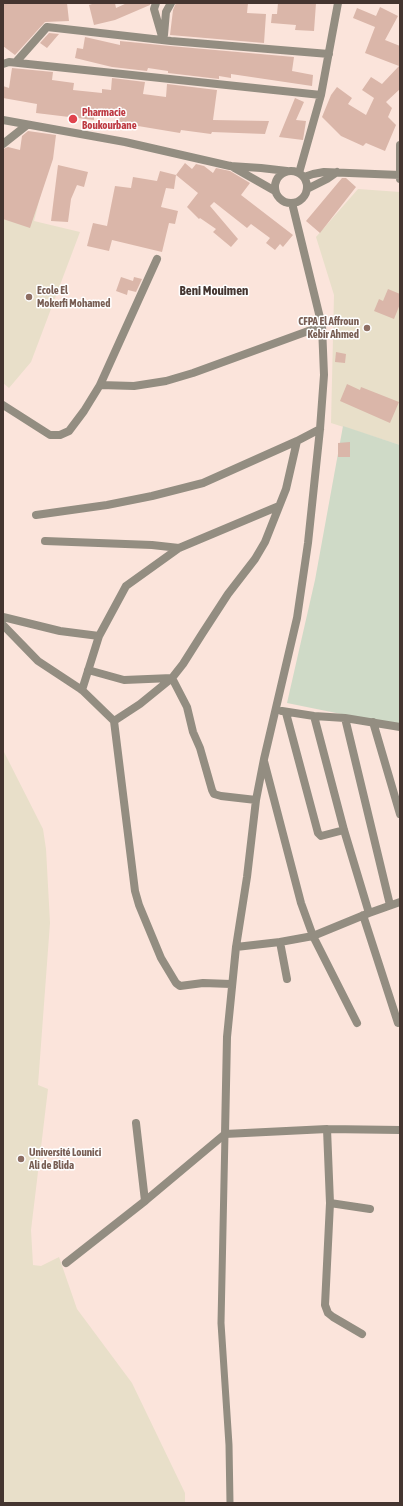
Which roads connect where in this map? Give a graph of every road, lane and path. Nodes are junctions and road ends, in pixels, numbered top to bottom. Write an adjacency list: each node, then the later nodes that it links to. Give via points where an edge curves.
1 (156, 3): 4 (street, via 154,9)
2 (171, 3): 4 (street, via 166,12)
3 (338, 3): 5 (street)
4 (163, 40): 5 (street); 6 (street, via 47,27)
5 (329, 54): 8 (street)
6 (16, 62): 7 (street); 8 (street)
7 (3, 64)
8 (321, 95): 17 (street)
9 (3, 116): 10 (street)
10 (7, 121): 11 (street)
11 (27, 125): 12 (street); 14 (street, via 126,142)
12 (3, 144)
13 (400, 145): 18 (street)
14 (230, 166): 15 (street); 20 (street)
15 (287, 171): 17 (street); 20 (street, via 277,179)
16 (337, 172): 17 (street); 18 (street); 19 (street)
17 (301, 175): 19 (street)
18 (400, 176)
19 (307, 188): 21 (street, via 302,199)
20 (275, 191): 21 (street, via 284,202)
21 (292, 203): 23 (street)
22 (157, 259): 24 (street)
23 (322, 326): 24 (street, via 166,381 134,386); 26 (street, via 324,375)
24 (100, 385): 25 (street, via 69,431 60,435 50,435)
25 (3, 405)
26 (320, 429): 27 (street); 38 (street, via 298,611)
27 (297, 441): 28 (street, via 286,489); 29 (street, via 203,483 107,505)
28 (279, 506): 31 (street); 36 (street, via 265,542)
29 (36, 515)
30 (46, 541): 31 (street)
31 (179, 548): 34 (street, via 126,586)
32 (3, 617): 34 (street, via 60,631)
33 (3, 625): 37 (street, via 38,661)
34 (99, 636): 35 (street)
35 (88, 670): 36 (street, via 124,680); 37 (street)
36 (172, 678): 42 (street); 46 (street, via 187,707 214,794)
37 (82, 690): 42 (street)
38 (275, 709): 39 (street); 45 (street)
39 (286, 713): 40 (street); 48 (street, via 318,834 321,836)
40 (314, 716): 41 (street); 48 (street)
41 (345, 718): 43 (street); 49 (street)
42 (114, 721): 55 (street, via 135,891 160,958 180,986 203,983)
43 (373, 722): 44 (street); 47 (street)
44 (400, 727)
45 (264, 759): 46 (street); 51 (street, via 301,903)
46 (256, 800): 53 (street)
47 (400, 814)
48 (344, 830): 50 (street)
49 (397, 905): 50 (street)
50 (366, 914): 51 (street); 57 (street)
51 (313, 936): 52 (street); 56 (street)
52 (280, 942): 53 (street); 54 (street)
53 (236, 947): 55 (street)
54 (287, 979)
55 (231, 984): 61 (street)
56 (357, 1023)
57 (398, 1023)
58 (136, 1123): 62 (street)
59 (327, 1129): 60 (street); 61 (street); 63 (street)
60 (400, 1130)
61 (225, 1134): 62 (street); 67 (lane, via 221,1324)
62 (144, 1201): 65 (street)
63 (330, 1203): 64 (street); 66 (street, via 325,1305 333,1317)
64 (370, 1209)
65 (66, 1263)
66 (362, 1334)
67 (230, 1503)

